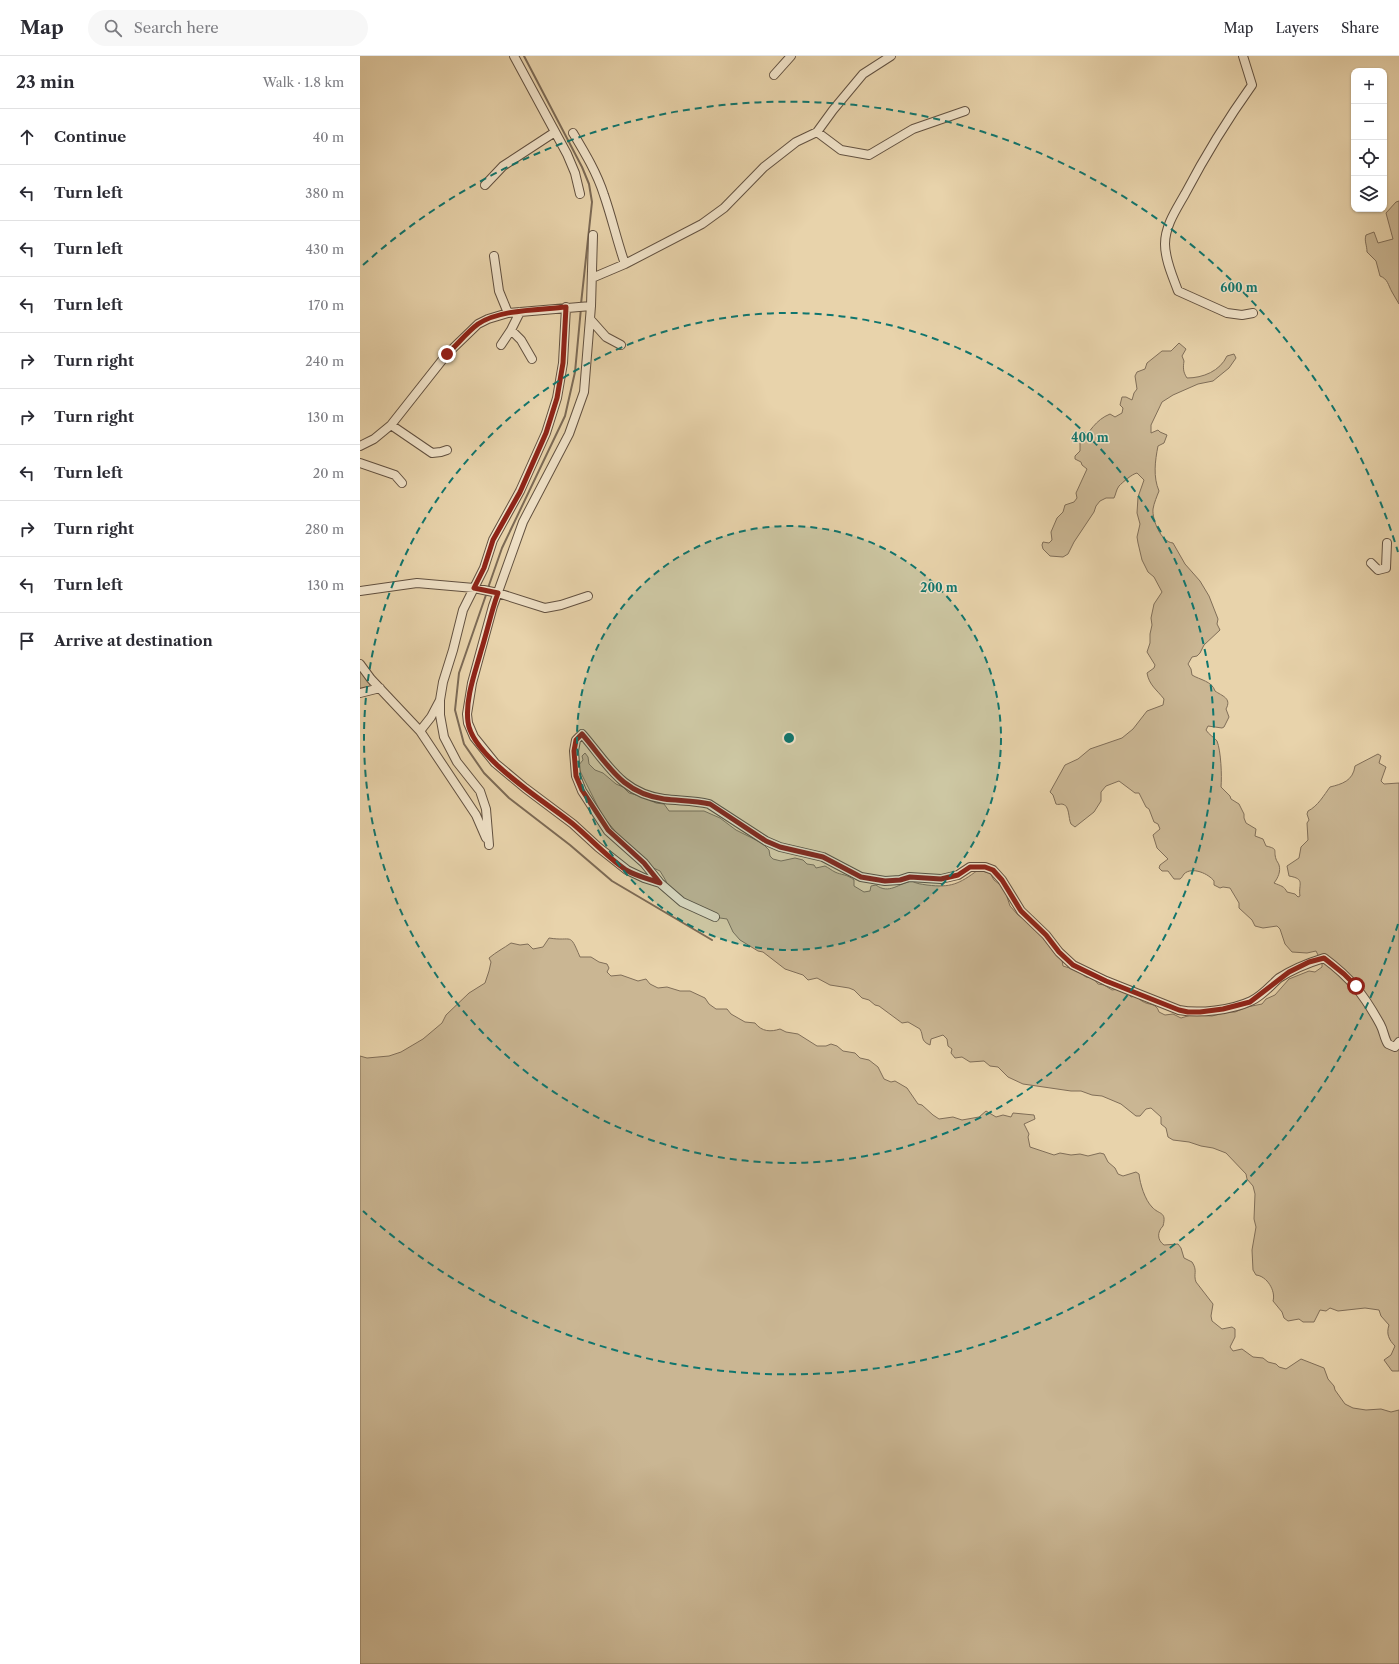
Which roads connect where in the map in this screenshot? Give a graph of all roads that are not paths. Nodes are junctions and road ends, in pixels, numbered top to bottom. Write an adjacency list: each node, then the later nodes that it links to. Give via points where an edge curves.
1 (514, 56): 7 (street)
2 (791, 56): 5 (street)
3 (891, 56): 8 (street, via 863,74)
4 (1243, 56): 20 (street, via 1252,84 1203,160 1168,225 1165,244 1166,254 1181,294 1227,313)
5 (774, 75)
6 (965, 111): 8 (street, via 913,129 869,155 841,150)
7 (555, 132): 10 (street, via 503,166); 11 (street, via 575,173)
8 (817, 132): 14 (street, via 796,142 764,167 724,208 702,224)
9 (573, 134): 14 (street, via 604,194)
10 (485, 186)
11 (580, 194)
12 (593, 236): 15 (street)
13 (494, 256): 19 (street, via 499,292)
14 (625, 264): 15 (street)
15 (592, 278): 16 (street)
16 (591, 306): 17 (street); 21 (street)
17 (566, 307): 18 (street); 33 (street, via 563,363 557,398 546,433 520,492 493,540)
18 (520, 312): 19 (street); 22 (street)
19 (508, 313): 26 (street, via 478,324 447,354)
20 (1253, 313)
21 (590, 319): 24 (street, via 606,337); 35 (street, via 584,392 569,434 523,522)
22 (511, 330): 23 (street); 25 (street)
23 (501, 345)
24 (621, 345)
25 (532, 358)
26 (391, 426): 27 (street); 28 (street, via 432,453)
27 (360, 446)
28 (447, 450)
29 (360, 463): 30 (street, via 395,475)
30 (402, 483)
31 (1387, 543): 32 (street, via 1386,568 1378,570)
32 (1371, 563)
33 (474, 588): 34 (street, via 417,583); 35 (street); 40 (street, via 463,610)
34 (360, 592)
35 (498, 593): 36 (street, via 545,608); 42 (street, via 469,700 468,723 474,737 495,763 512,778 573,824 627,870)
36 (588, 596)
37 (360, 664): 38 (street)
38 (380, 688): 39 (street); 41 (street)
39 (360, 693)
40 (440, 700): 41 (street); 41 (street, via 444,737 457,762 480,791 486,809 489,845 476,814)
41 (420, 731)
42 (660, 883): 43 (street, via 682,902); 44 (street, via 644,863 608,830 582,790 576,776 574,751 576,740 582,734 616,777 629,787 662,799 710,804 766,841 823,857 861,877 885,881 910,877 941,879 958,875 970,867 993,870 1008,888 1021,911 1073,965 1179,1010 1200,1012 1250,1002 1289,972 1324,958 1356,986 1377,1019 1388,1044 1395,1048)
43 (715, 916)
44 (1399, 1042)

